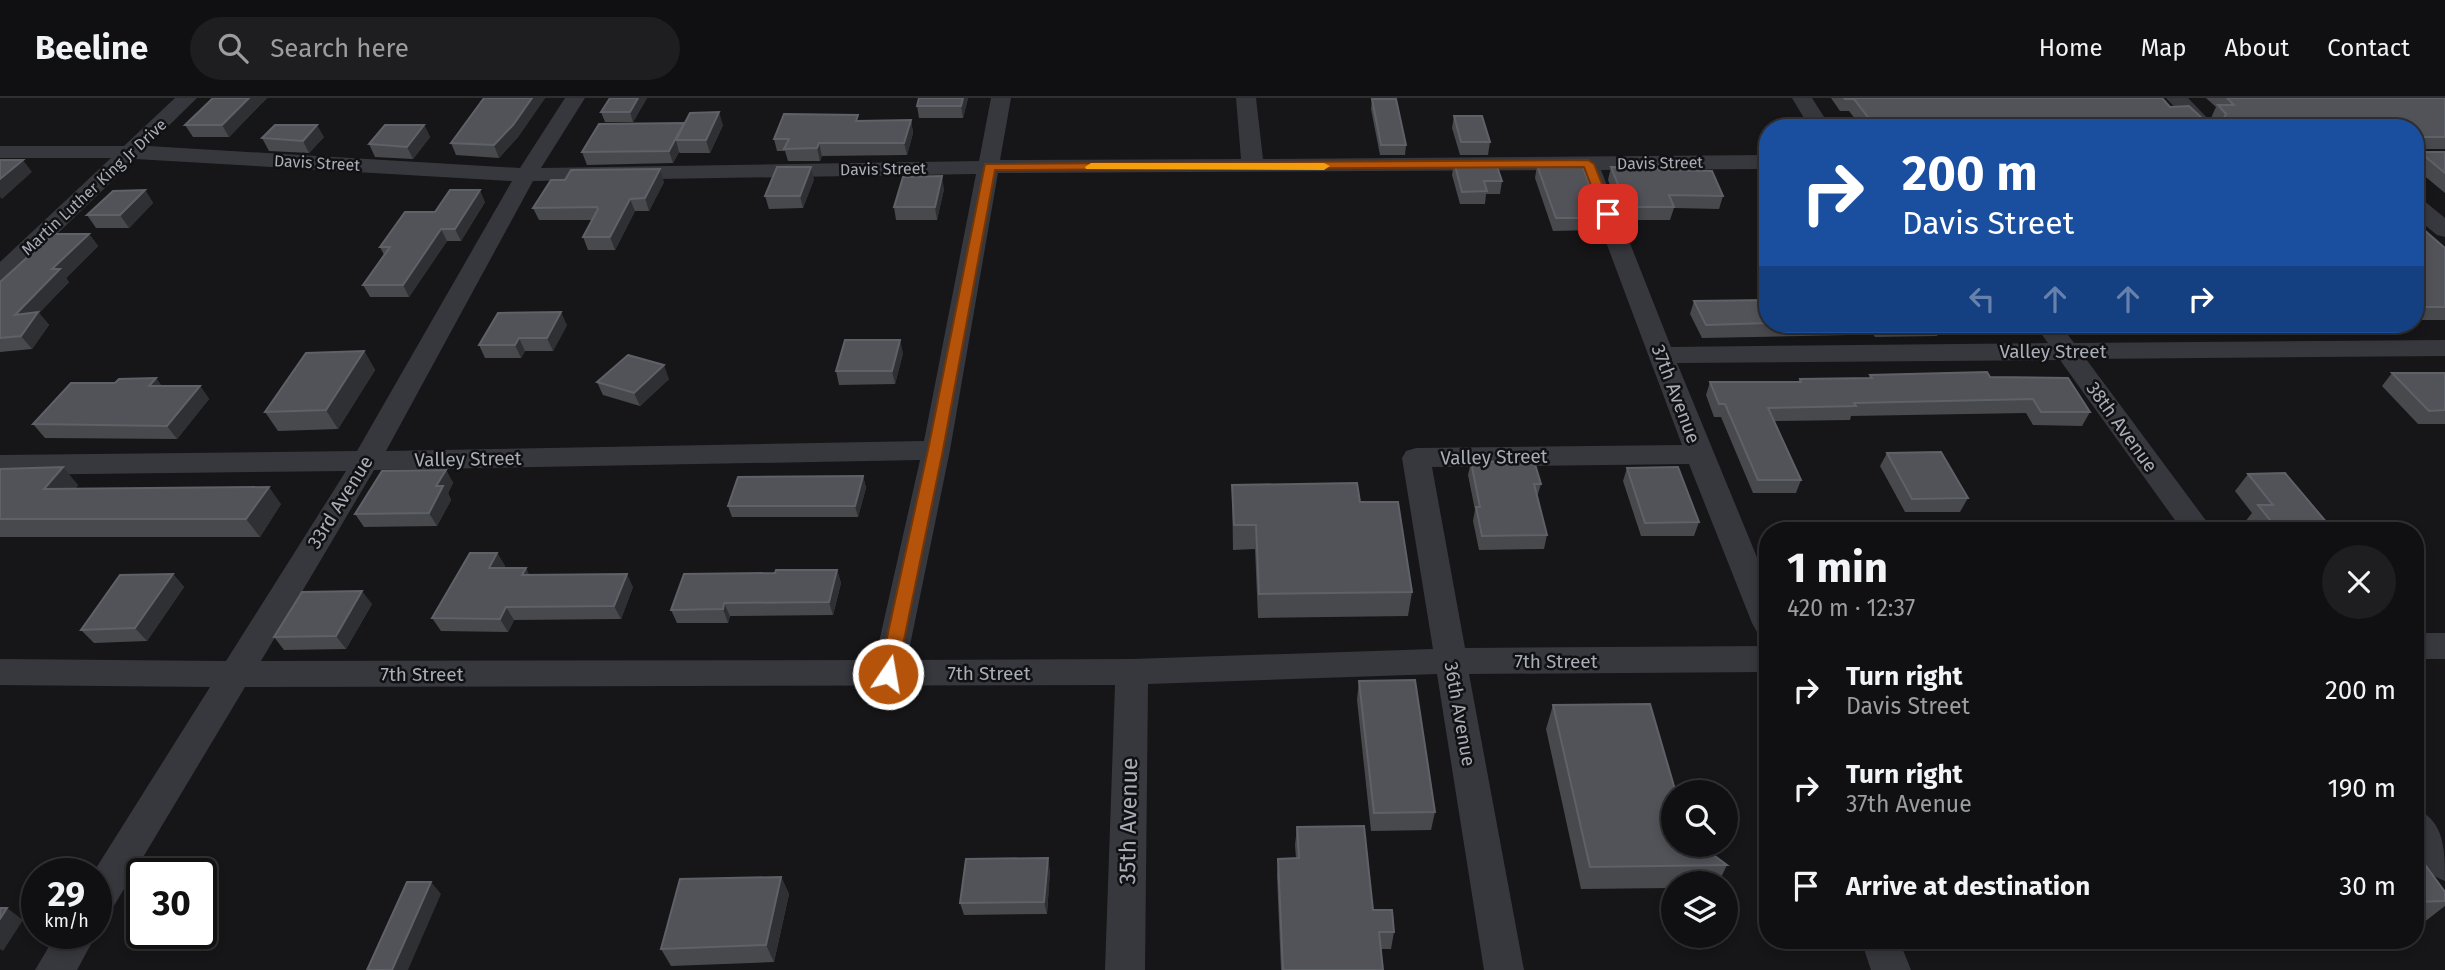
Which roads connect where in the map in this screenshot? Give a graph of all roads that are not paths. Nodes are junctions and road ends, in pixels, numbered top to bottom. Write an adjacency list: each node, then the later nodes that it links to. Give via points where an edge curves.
1 (187, 98): 10 (street, Martin Luther King Jr Drive)
2 (575, 98): 15 (street, 33rd Avenue)
3 (1001, 98): 13 (street)
4 (1246, 98): 14 (street)
5 (1802, 98): 7 (street)
6 (2176, 98): 8 (street)
7 (1815, 119)
8 (2198, 119)
9 (0, 152): 10 (street, Davis Street)
10 (133, 152): 15 (street, Davis Street); 18 (street, Martin Luther King Jr Drive)
11 (1759, 162): 12 (street, Davis Street)
12 (1588, 164): 14 (street, Davis Street); 22 (street, 37th Avenue)
13 (989, 167): 14 (street, Davis Street); 15 (street, Davis Street); 23 (street)
14 (1253, 167)
15 (526, 175): 26 (street, 33rd Avenue)
16 (2424, 212): 17 (street)
17 (2445, 230)
18 (0, 275)
19 (2054, 333): 21 (street, 38th Avenue)
20 (2445, 348): 21 (street, Valley Street)
21 (2067, 351): 22 (street, Valley Street); 28 (street, 38th Avenue)
22 (1661, 355): 24 (street, 37th Avenue)
23 (936, 450): 26 (street, Valley Street); 37 (street)
24 (1699, 454): 25 (street, Valley Street); 29 (street, 37th Avenue)
25 (1416, 457): 33 (street, 36th Avenue)
26 (366, 461): 27 (street, Valley Street); 36 (street, 33rd Avenue)
27 (0, 465)
28 (2192, 522)
29 (1759, 601)
30 (2424, 646): 31 (street)
31 (2445, 646)
32 (1759, 659): 33 (street, 7th Street)
33 (1451, 661): 35 (street, 7th Street); 45 (street, 36th Avenue)
34 (0, 672): 36 (street, 7th Street)
35 (1132, 672): 37 (street, 7th Street); 44 (street, 35th Avenue)
36 (234, 674): 37 (street, 7th Street); 40 (street, 33rd Avenue)
37 (888, 674)
38 (2424, 836): 39 (street)
39 (2445, 864)
40 (112, 876)
41 (68, 949): 43 (street)
42 (1884, 949): 46 (street)
43 (55, 970)
44 (1125, 970)
45 (1504, 970)
46 (1891, 970)

